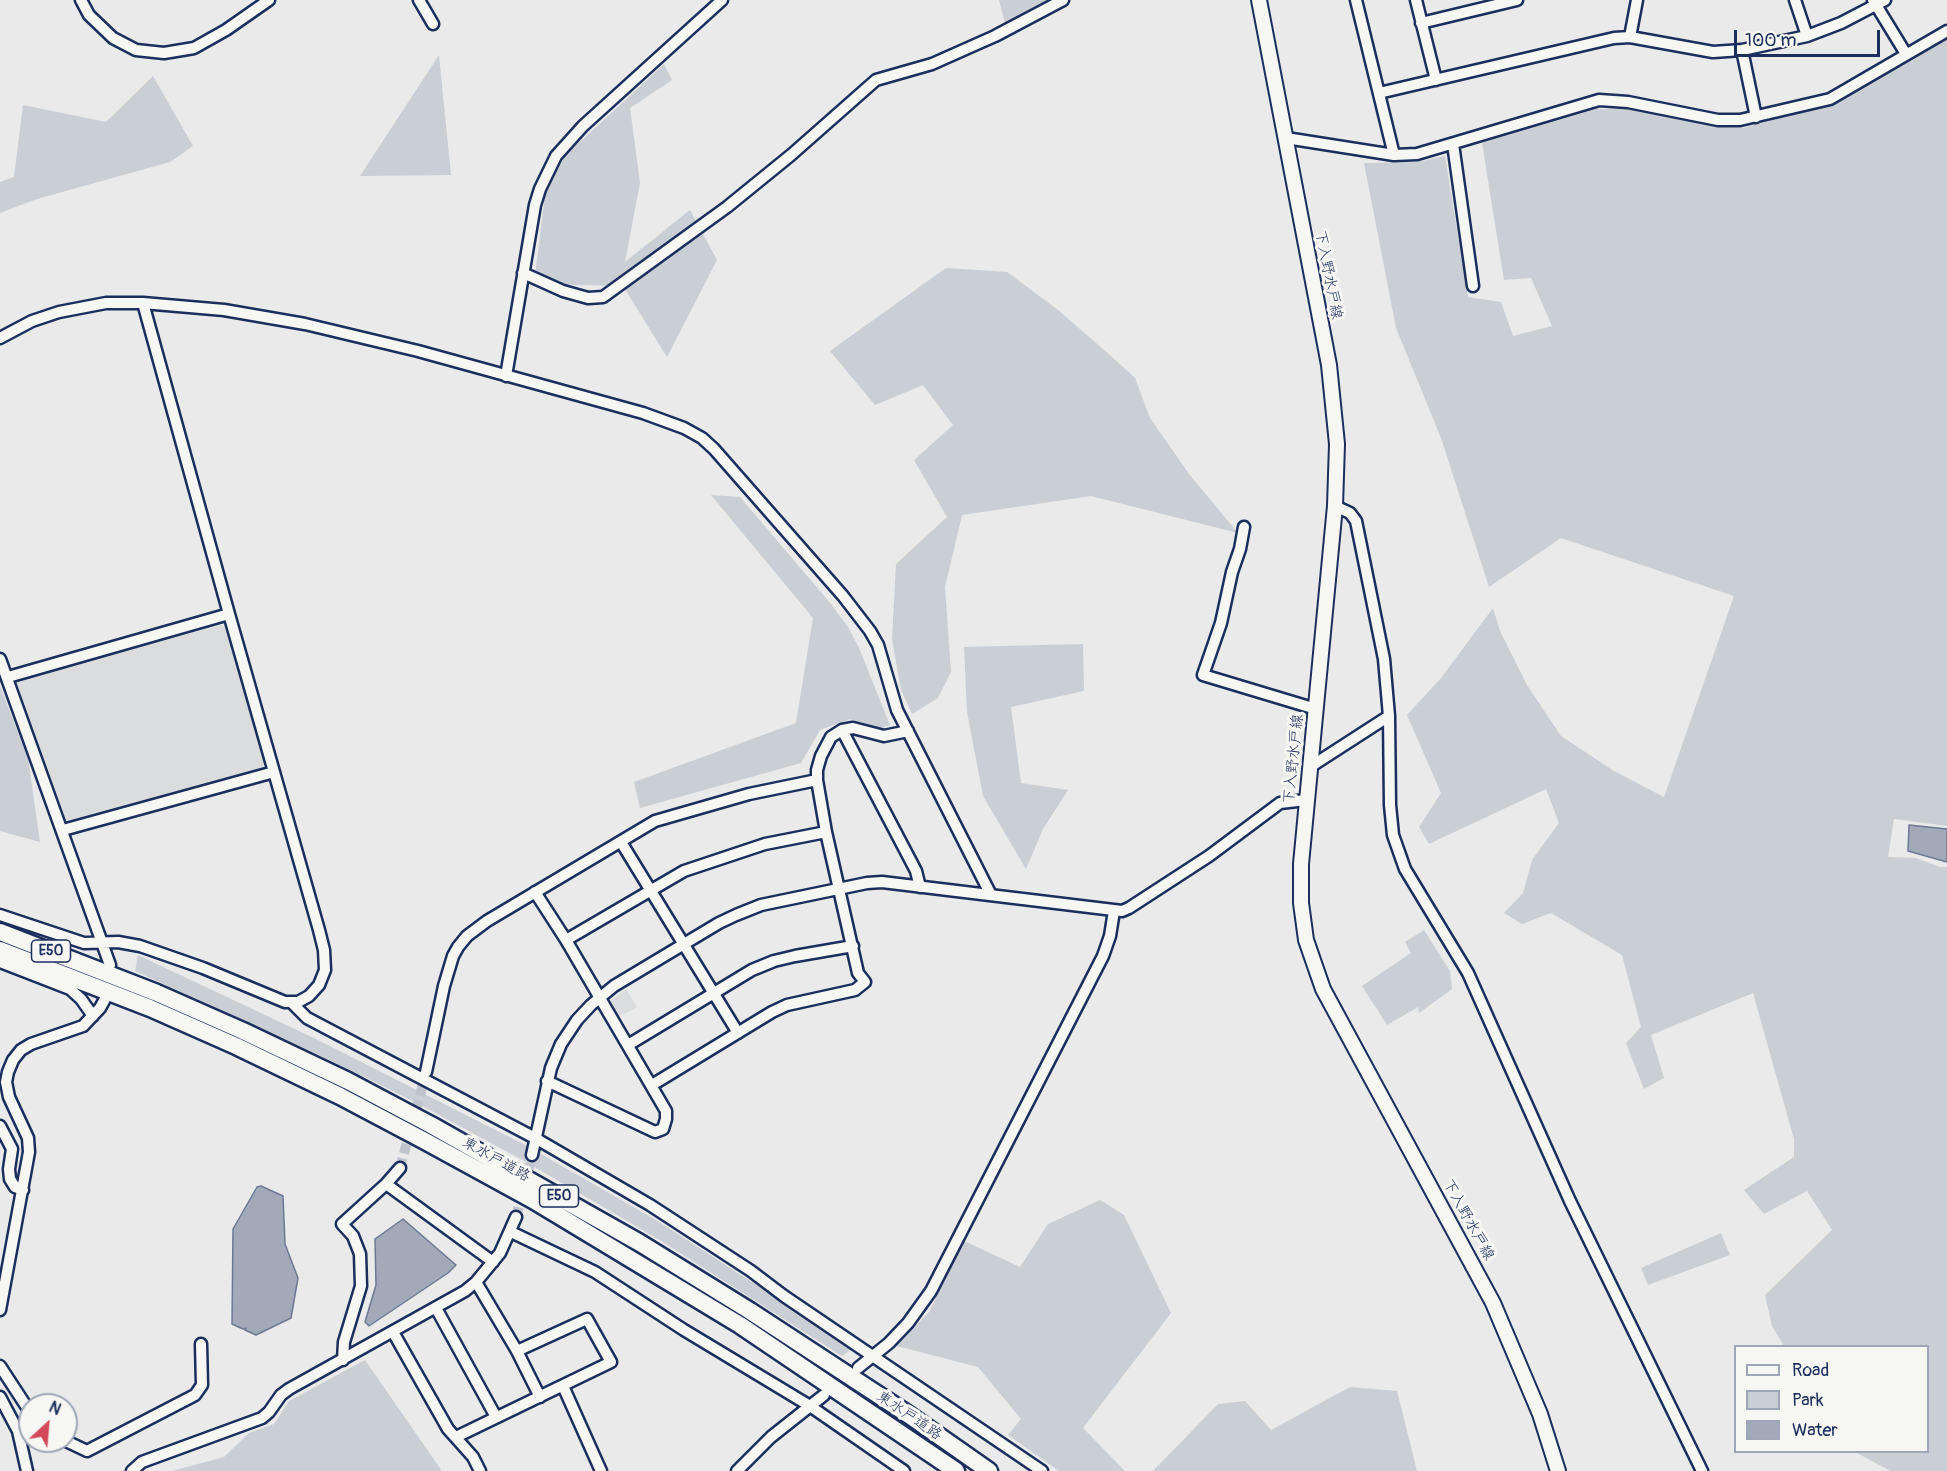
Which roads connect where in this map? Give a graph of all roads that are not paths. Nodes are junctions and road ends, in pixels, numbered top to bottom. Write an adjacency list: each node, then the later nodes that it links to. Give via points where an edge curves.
1 (81, 0): 2 (street, via 89,15 112,38 136,51 164,53 194,48)
2 (269, 0)
3 (419, 0): 14 (street)
4 (722, 0): 26 (street, via 583,126 556,156 535,205)
5 (1063, 0): 26 (street, via 932,64 876,80 736,199 603,297 588,298 563,291)
6 (1260, 0): 23 (main road, 下入野水戸線)
7 (1356, 0): 21 (street)
8 (1416, 0): 13 (street)
9 (1517, 0): 13 (street)
10 (1637, 0): 17 (street)
11 (1795, 0): 16 (street)
12 (1878, 2): 16 (street); 19 (street)
13 (1421, 23): 20 (street)
14 (433, 24)
15 (1947, 31): 19 (street)
16 (1807, 36): 18 (street)
17 (1630, 37): 18 (street, via 1713,52); 20 (street, via 1586,43)
18 (1742, 50): 22 (street)
19 (1906, 54): 22 (street, via 1830,99)
20 (1436, 80): 21 (street)
21 (1379, 93): 25 (street)
22 (1756, 117): 24 (street, via 1718,120 1599,100)
23 (1286, 138): 25 (street); 31 (main road, 下入野水戸線, via 1329,365 1337,444)
24 (1453, 144): 25 (street, via 1417,154); 27 (street)
25 (1394, 155)
26 (523, 273): 30 (street)
27 (1473, 286)
28 (142, 303): 29 (street, via 106,303 59,312); 30 (street, via 224,309 285,320); 33 (street)
29 (0, 338)
30 (506, 376): 39 (street, via 666,420 702,438 865,623 878,645 897,710)
31 (1335, 506): 36 (main road, 下入野水戸線); 37 (street, via 1350,513 1356,521 1384,658)
32 (1244, 527): 36 (street, via 1221,623 1203,675)
33 (228, 615): 35 (street); 41 (street)
34 (0, 659): 35 (street)
35 (8, 677): 44 (street)
36 (1316, 710): 40 (main road, 下入野水戸線)
37 (1389, 716): 40 (street); 110 (street, via 1393,835 1405,868 1468,973 1570,1201)
38 (842, 730): 39 (street, via 853,728 884,736); 42 (street, via 826,746); 47 (street, via 916,871)
39 (909, 731): 51 (street)
40 (1310, 767): 43 (main road, 下入野水戸線)
41 (274, 772): 44 (street); 65 (street, via 325,963 314,991)
42 (817, 780): 45 (street); 46 (street, via 749,794 655,821)
43 (1306, 800): 52 (street, via 1280,803 1209,856 1129,908); 109 (main road, 下入野水戸線, via 1301,903 1316,973 1493,1303 1540,1414)
44 (63, 830): 56 (street)
45 (826, 832): 48 (street); 49 (street, via 755,847 684,871)
46 (621, 842): 49 (street); 50 (street)
47 (920, 887): 48 (street, via 882,882); 51 (street)
48 (841, 888): 57 (street, via 761,905 718,923); 58 (street)
49 (651, 890): 55 (street); 57 (street)
50 (535, 892): 55 (street); 69 (street, via 487,921 458,947 444,986)
51 (991, 895): 52 (street)
52 (1114, 911): 87 (street, via 1103,956 931,1291 909,1323)
53 (0, 915): 56 (street, via 68,939)
54 (0, 932): 61 (highway, 東水戸道路 / E50)
55 (566, 940): 64 (street)
56 (103, 942): 61 (street); 65 (street, via 140,946)
57 (683, 945): 63 (street); 64 (street)
58 (853, 946): 63 (street, via 774,961); 67 (street, via 858,973 865,982 855,990 787,1005)
59 (0, 950): 62 (highway, 東水戸道路 / E50)
60 (0, 962): 66 (street, via 70,989)
61 (106, 968): 107 (highway, 東水戸道路 / E50, via 348,1081 537,1183 750,1311)
62 (102, 993): 66 (street); 106 (highway, 東水戸道路 / E50, via 150,1008 236,1046 340,1096 533,1200 740,1325)
63 (713, 993): 67 (street); 68 (street)
64 (599, 998): 68 (street); 70 (street, via 568,1032)
65 (292, 1003): 73 (street, via 307,1018)
66 (93, 1016): 77 (street, via 83,1026 21,1050 8,1072 9,1097 28,1138)
67 (738, 1033): 71 (street)
68 (628, 1045): 71 (street)
69 (426, 1072)
70 (547, 1081): 71 (street, via 654,1132 663,1129 666,1111); 73 (street)
71 (652, 1085)
72 (0, 1126): 77 (street, via 12,1149 10,1179)
73 (535, 1137): 74 (street); 87 (street, via 650,1205)
74 (532, 1155)
75 (400, 1168): 76 (street)
76 (386, 1184): 80 (street); 88 (street, via 342,1224 360,1254 361,1286)
77 (22, 1190): 83 (street)
78 (516, 1217): 79 (street)
79 (511, 1232): 80 (street); 96 (street, via 595,1272)
80 (493, 1262): 81 (street)
81 (476, 1282): 82 (street); 86 (street)
82 (436, 1308): 84 (street); 97 (street)
83 (0, 1310)
84 (393, 1332): 88 (street); 98 (street)
85 (201, 1344): 99 (street, via 202,1386 195,1395 87,1451)
86 (517, 1351): 91 (street, via 587,1319 611,1362); 95 (street)
87 (874, 1356): 90 (street); 108 (street)
88 (343, 1359): 101 (street, via 289,1389 269,1412 253,1422 142,1462)
89 (0, 1366): 92 (street)
90 (858, 1368)
91 (563, 1386): 95 (street); 103 (street)
92 (18, 1394)
93 (824, 1395): 96 (street)
94 (0, 1397): 100 (street, via 18,1431)
95 (540, 1397): 97 (street)
96 (810, 1406): 104 (street); 105 (street)
97 (496, 1417): 98 (street)
98 (456, 1437): 102 (street)
99 (78, 1447)
100 (27, 1471)
101 (132, 1471)
102 (480, 1471)
103 (601, 1471)
104 (737, 1471)
105 (904, 1471)
106 (956, 1471)
107 (989, 1471)
108 (1042, 1471)
109 (1558, 1471)
110 (1702, 1471)

